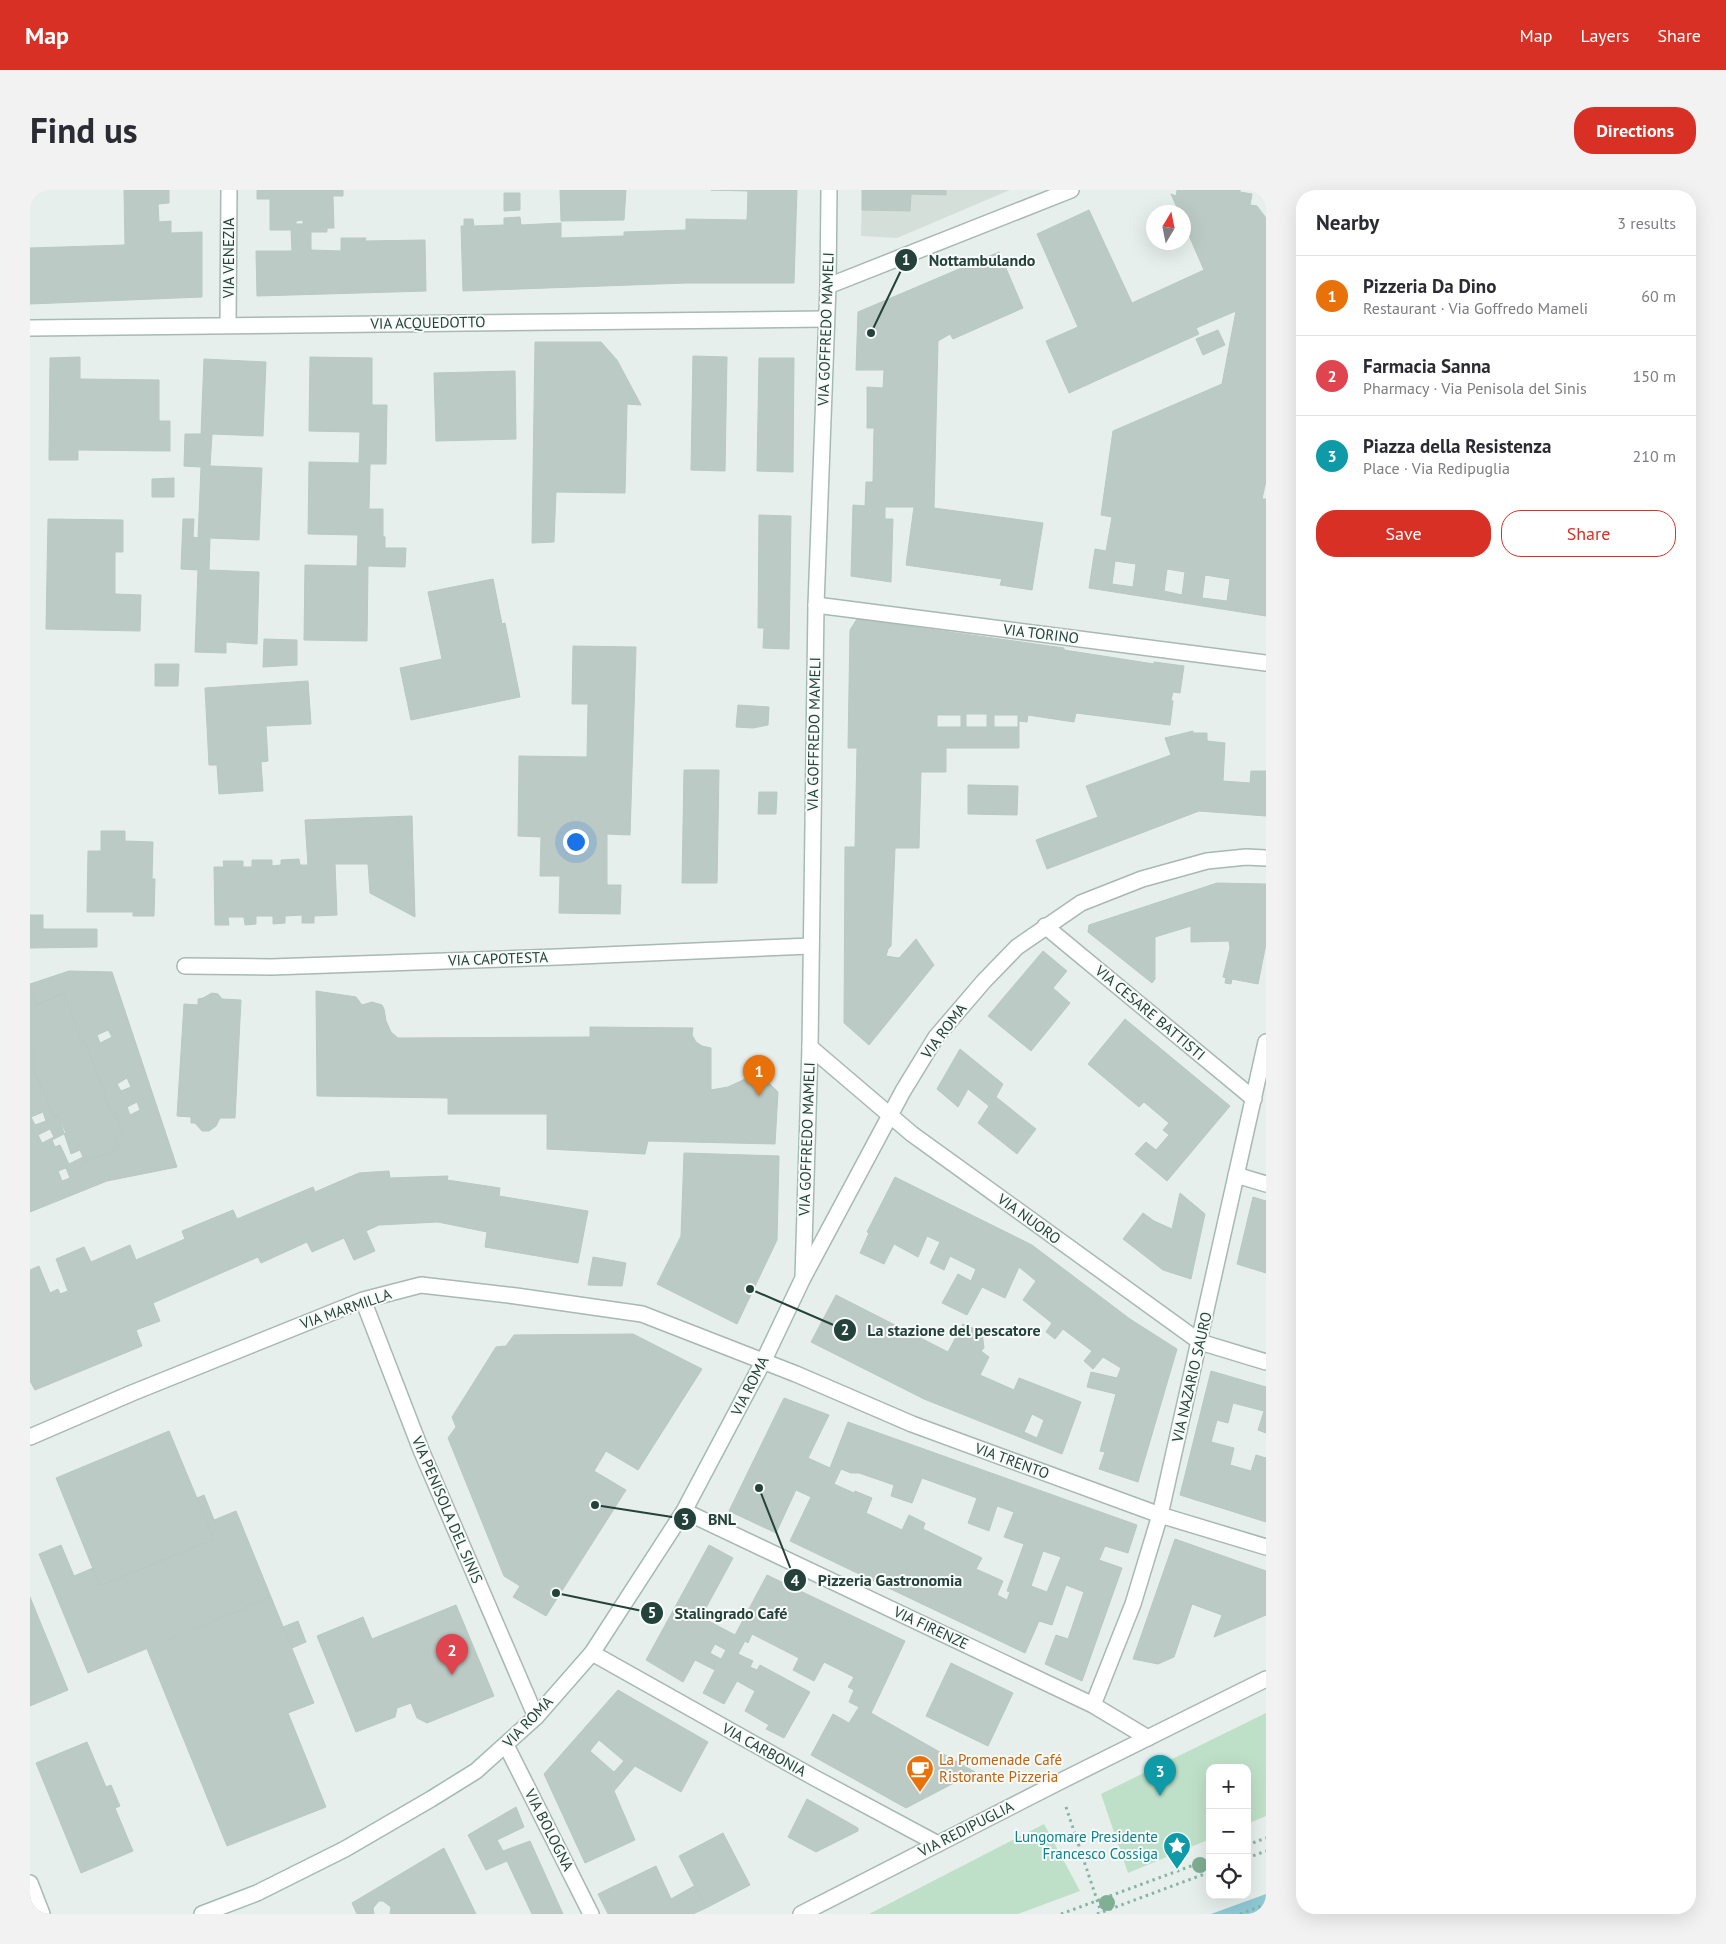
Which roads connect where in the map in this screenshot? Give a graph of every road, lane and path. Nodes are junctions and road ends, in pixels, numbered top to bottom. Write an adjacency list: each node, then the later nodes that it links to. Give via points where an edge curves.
1 (229, 190): 6 (street, VIA VENEZIA)
2 (829, 190): 4 (street, VIA GOFFREDO MAMELI)
3 (1071, 190): 4 (street)
4 (828, 286): 5 (street, VIA GOFFREDO MAMELI)
5 (826, 319): 6 (street, VIA ACQUEDOTTO); 8 (street, VIA GOFFREDO MAMELI)
6 (228, 326): 7 (street, VIA ACQUEDOTTO)
7 (30, 328)
8 (816, 605): 9 (street, VIA TORINO); 12 (street, VIA GOFFREDO MAMELI)
9 (1266, 663)
10 (1266, 858): 11 (street, VIA ROMA, via 1207,861 1142,880 1081,903)
11 (1045, 926): 16 (street, VIA CESARE BATTISTI); 17 (street, VIA ROMA, via 1017,947 936,1037)
12 (810, 946): 13 (street, VIA CAPOTESTA, via 271,967); 15 (street, VIA GOFFREDO MAMELI)
13 (185, 966)
14 (1266, 1042): 16 (street, VIA NAZARIO SAURO)
15 (810, 1047): 17 (street, VIA NUORO); 20 (street, VIA GOFFREDO MAMELI)
16 (1254, 1099): 18 (street, VIA NAZARIO SAURO)
17 (890, 1117): 20 (street, VIA ROMA); 22 (street, VIA NUORO)
18 (1236, 1176): 19 (street); 22 (street, VIA NAZARIO SAURO)
19 (1266, 1184)
20 (803, 1278): 23 (street, VIA ROMA)
21 (363, 1300): 23 (street, VIA MARMILLA, via 421,1285 642,1314); 25 (street, VIA MARMILLA, via 132,1392); 32 (street, VIA PENISOLA DEL SINIS, via 421,1450)
22 (1200, 1342): 24 (street, VIA NUORO); 27 (street, VIA NAZARIO SAURO)
23 (763, 1362): 26 (street, VIA ROMA); 27 (street, VIA TRENTO, via 912,1424)
24 (1266, 1362)
25 (30, 1437)
26 (684, 1512): 29 (street, VIA ROMA); 31 (street, VIA FIRENZE)
27 (1160, 1515): 28 (street, VIA TRENTO); 31 (street, VIA NAZARIO SAURO, via 1133,1604)
28 (1266, 1547)
29 (592, 1653): 32 (street, VIA ROMA); 37 (street, VIA CARBONIA)
30 (1266, 1679): 33 (street, VIA REDIPUGLIA)
31 (1093, 1705): 33 (street, VIA FIRENZE)
32 (536, 1717): 34 (street, VIA ROMA)
33 (1148, 1738): 35 (street, VIA REDIPUGLIA)
34 (506, 1745): 48 (street, VIA ROMA, via 476,1771 345,1849 257,1893); 49 (street, VIA BOLOGNA)
35 (1057, 1783): 37 (street, VIA REDIPUGLIA); 44 (path)
36 (1266, 1838): 38 (path)
37 (938, 1844): 50 (street, VIA REDIPUGLIA)
38 (1251, 1844)
39 (1266, 1851): 40 (path)
40 (1251, 1857)
41 (1206, 1860): 44 (path)
42 (1206, 1873): 46 (path)
43 (30, 1883): 47 (street)
44 (1098, 1901): 46 (path); 51 (path)
45 (1266, 1904): 52 (path)
46 (1099, 1913)
47 (42, 1914)
48 (202, 1914)
49 (591, 1914)
50 (802, 1914)
51 (1061, 1914)
52 (1240, 1914)

